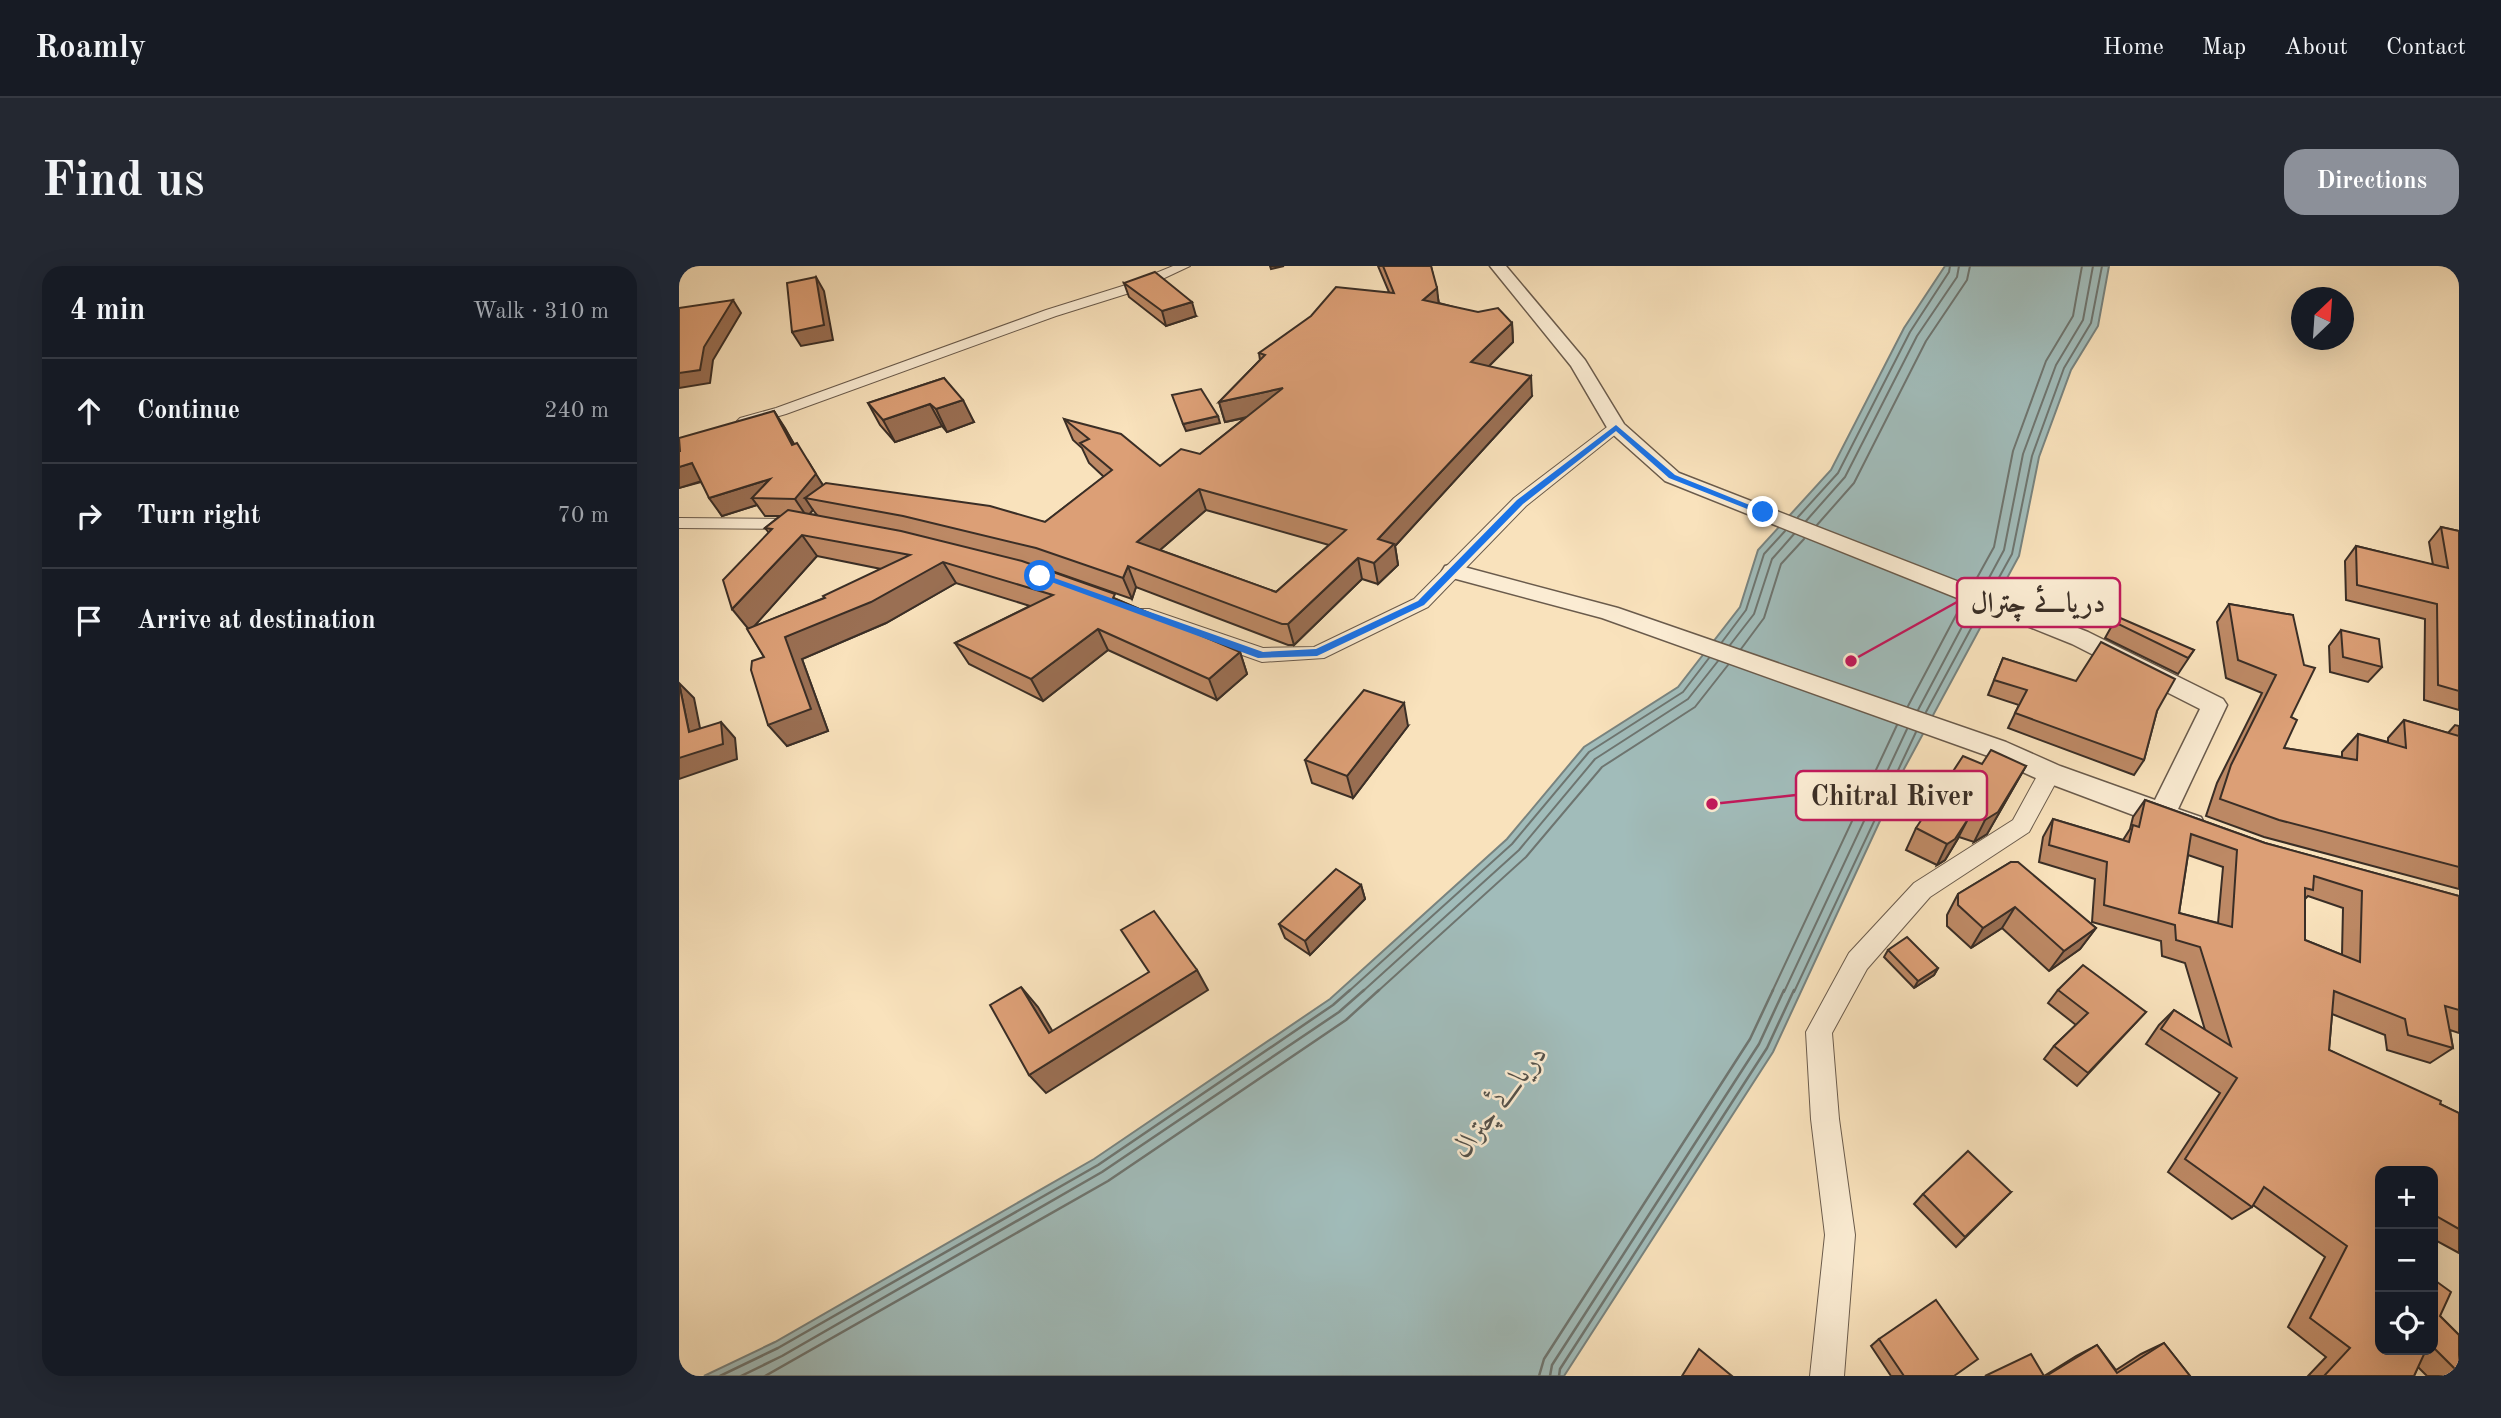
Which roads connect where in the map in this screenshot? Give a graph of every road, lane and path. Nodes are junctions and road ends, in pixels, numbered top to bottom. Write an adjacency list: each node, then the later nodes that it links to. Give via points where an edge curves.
1 (1184, 266): 3 (street, via 781,411)
2 (1498, 266): 4 (street, via 1579,364)
3 (730, 425)
4 (1616, 427): 7 (street, via 1520,502); 10 (street, via 1672,477 2080,638 2214,705)
5 (679, 523): 6 (street)
6 (816, 526)
7 (1453, 571): 8 (street, via 1421,603 1317,653 1262,655); 9 (street, via 1609,613 1997,749)
8 (1131, 609)
9 (2050, 772): 10 (street); 12 (street, via 2021,826 1922,890 1858,961 1819,1032 1840,1235)
10 (2162, 814): 11 (street)
11 (2211, 832)
12 (1827, 1376)

